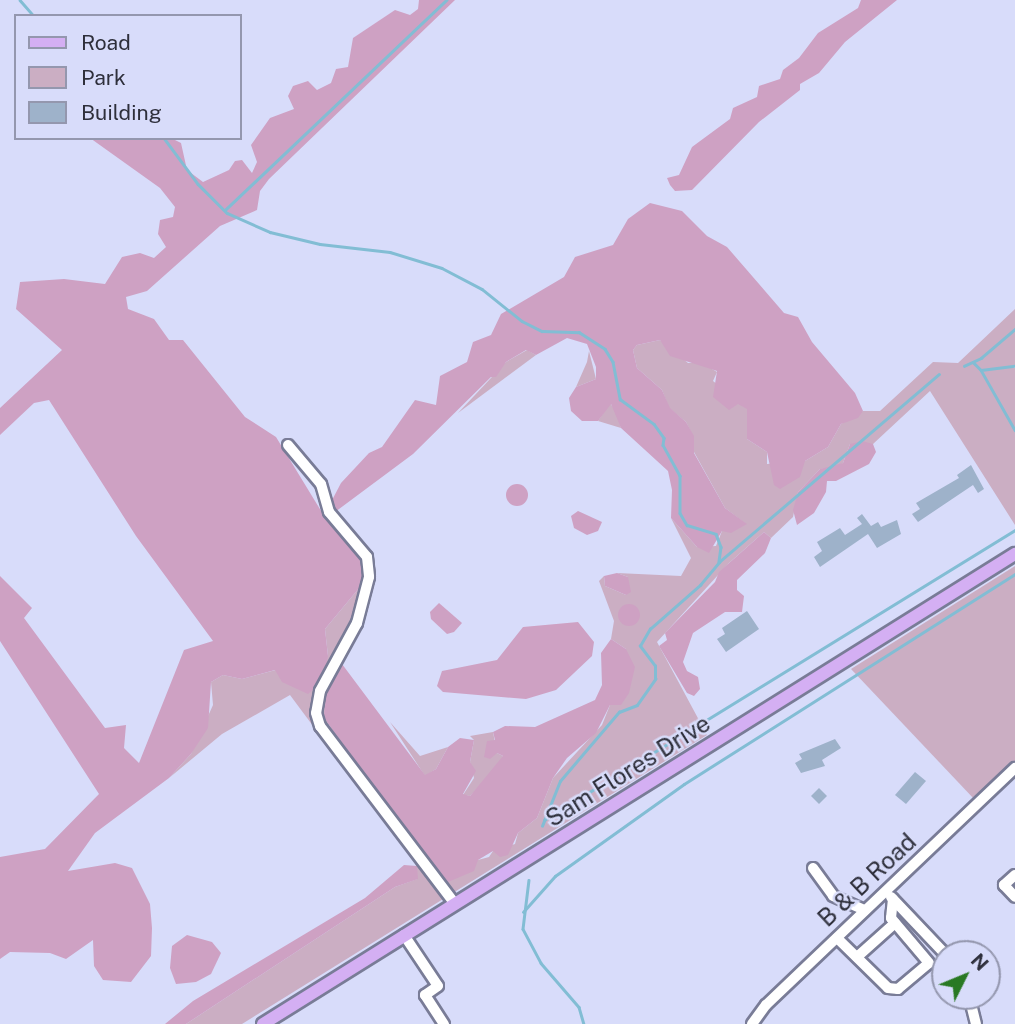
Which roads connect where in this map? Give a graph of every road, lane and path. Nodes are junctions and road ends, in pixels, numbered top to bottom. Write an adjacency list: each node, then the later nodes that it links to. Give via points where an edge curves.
1 (288, 445): 8 (street, via 321,484 329,512 367,556 369,577 357,623 320,691 316,713 320,726)
2 (1015, 554): 8 (main road, Sam Flores Drive)
3 (1015, 768): 6 (street, B & B Road)
4 (813, 868): 9 (street, via 833,896)
5 (1015, 876): 7 (street, via 1004,885)
6 (889, 895): 9 (street, B & B Road); 10 (street, via 889,915); 13 (street)
7 (1015, 897)
8 (455, 904): 11 (main road, Sam Flores Drive)
9 (865, 911): 12 (street, B & B Road)
10 (895, 923): 14 (street); 14 (street, via 927,957 926,966 894,992)
11 (404, 936): 15 (main road, Sam Flores Drive); 16 (street, via 438,986 425,995)
12 (837, 938): 14 (street); 17 (street, B & B Road)
13 (932, 940)
14 (857, 957)
15 (263, 1024)
16 (444, 1024)
17 (752, 1024)

